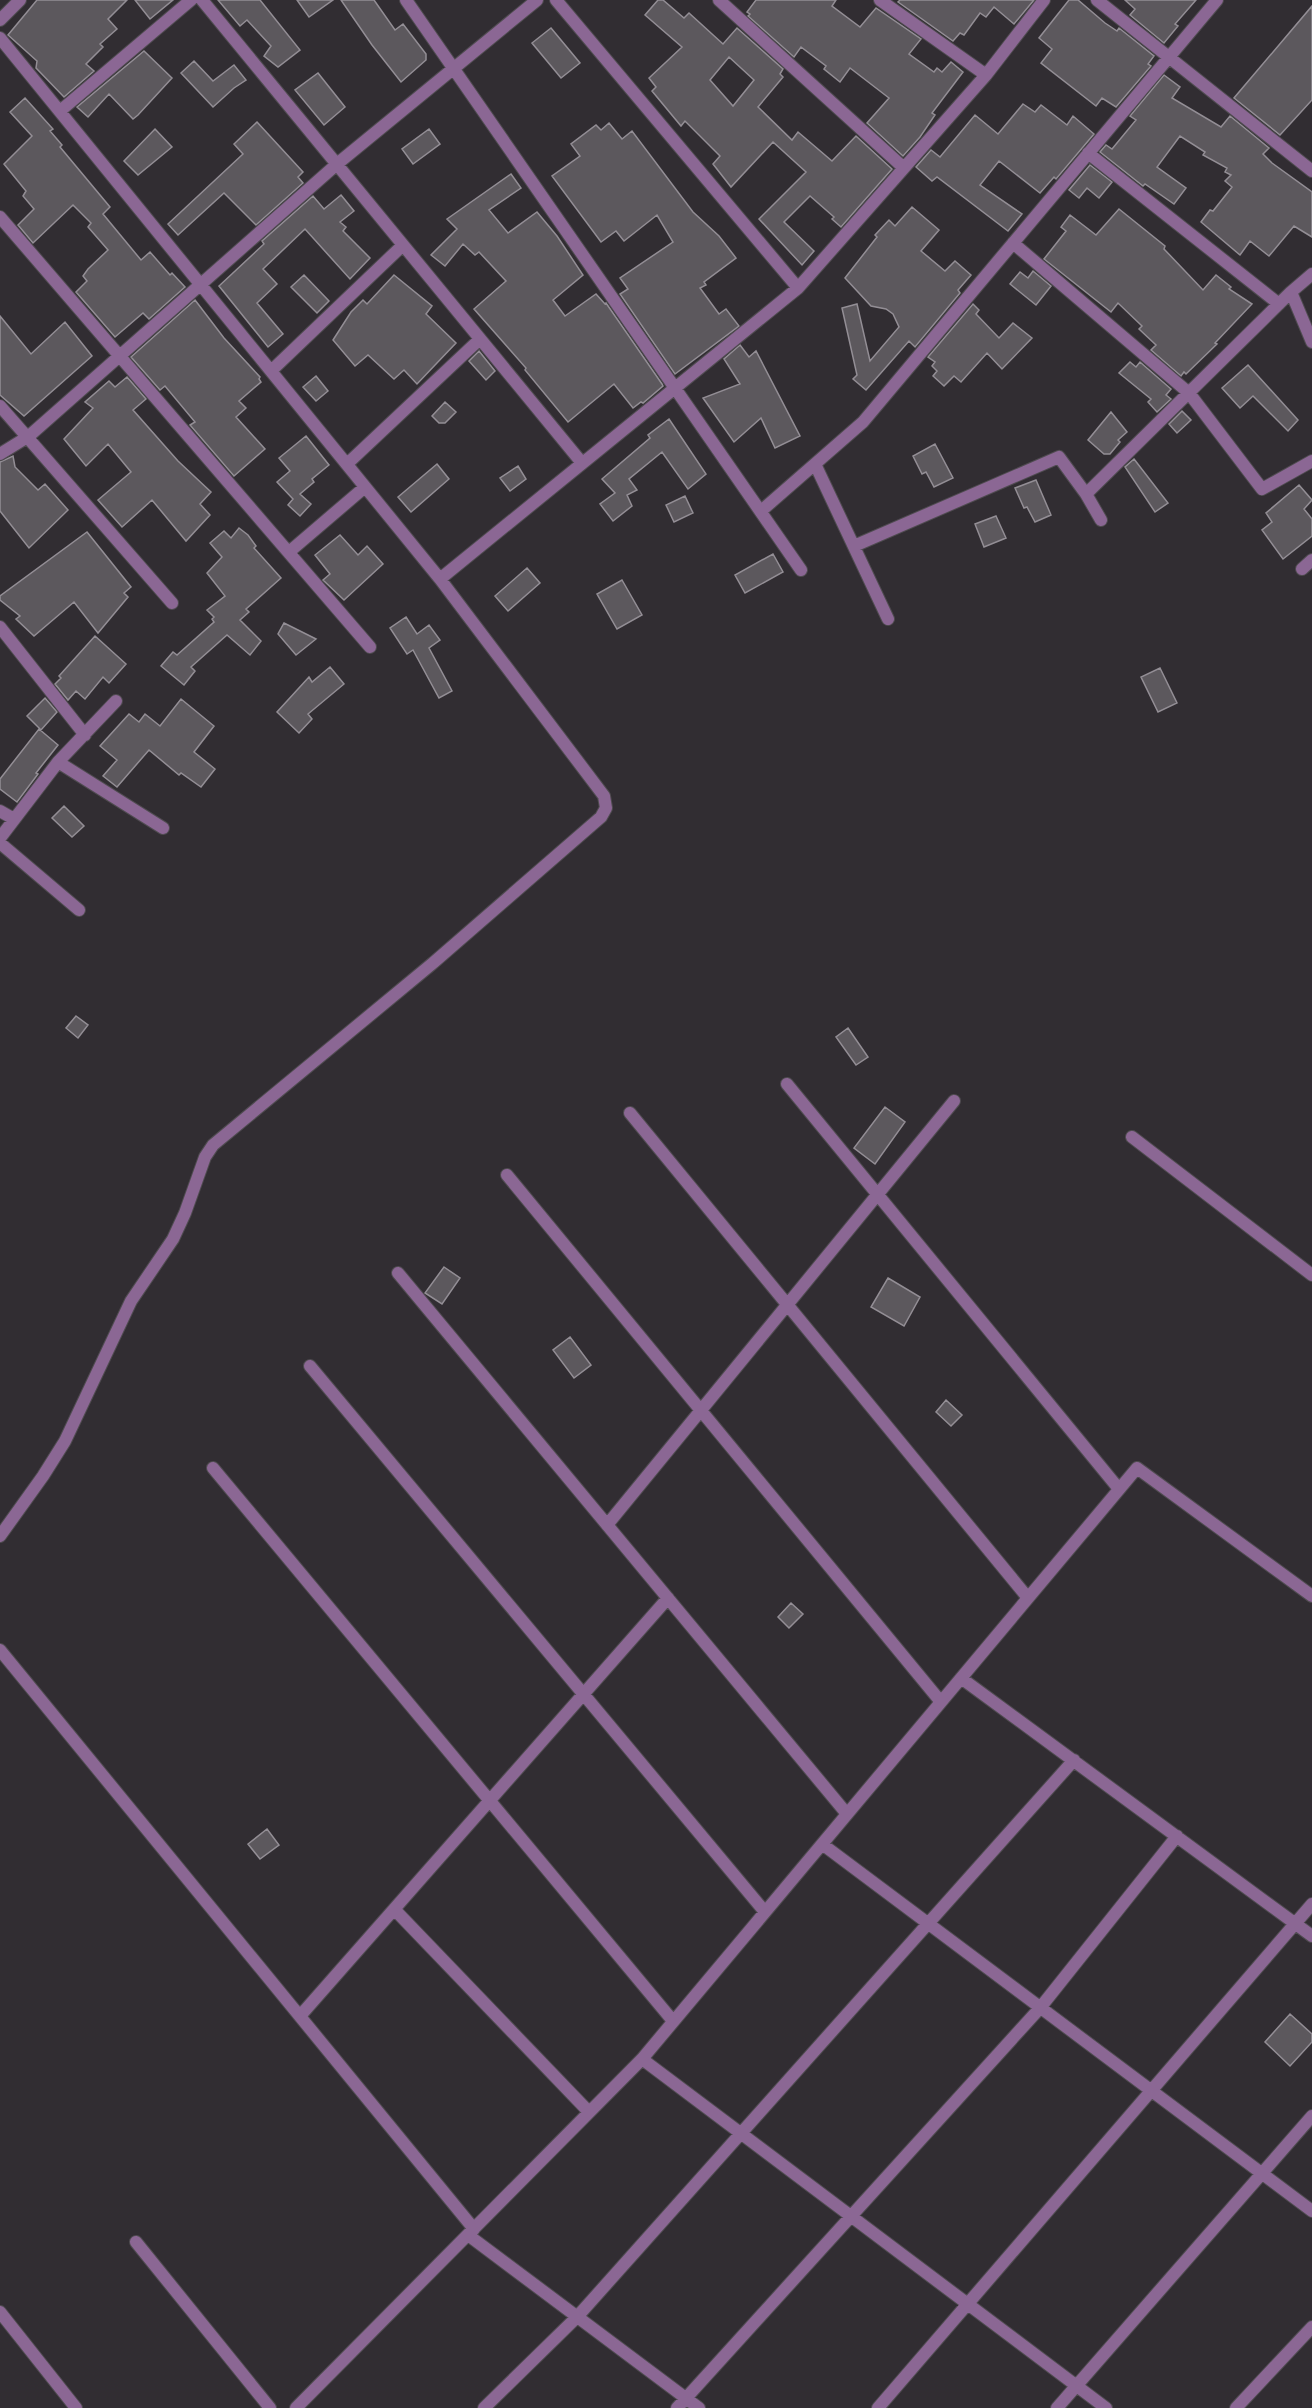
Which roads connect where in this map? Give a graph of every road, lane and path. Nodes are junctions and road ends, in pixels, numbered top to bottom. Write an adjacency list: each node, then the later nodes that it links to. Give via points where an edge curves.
1 (20, 0): 12 (street)
2 (191, 0): 17 (street)
3 (202, 0): 19 (street)
4 (406, 0): 15 (street)
5 (537, 0): 15 (street)
6 (556, 0): 27 (street)
7 (719, 0): 20 (street)
8 (880, 0): 16 (street)
9 (1044, 0): 16 (street)
10 (1097, 0): 14 (street)
11 (1217, 0): 14 (street)
12 (0, 20)
13 (0, 38): 17 (street)
14 (1169, 57): 18 (street); 21 (street)
15 (454, 68): 19 (street); 34 (street)
16 (986, 75): 20 (street)
17 (60, 111): 26 (street)
18 (1089, 153): 23 (street); 29 (street)
19 (337, 164): 24 (street); 26 (street)
20 (904, 168): 27 (street)
21 (1312, 171)
22 (0, 217): 32 (street)
23 (1013, 243): 35 (street); 42 (street, via 863,422)
24 (403, 245): 30 (street); 33 (street)
25 (1312, 274): 28 (street)
26 (201, 284): 32 (street); 33 (street)
27 (798, 288): 34 (street)
28 (1291, 292): 29 (street); 31 (street)
29 (1279, 304): 35 (street)
30 (480, 339): 40 (street); 41 (street)
31 (1312, 342)
32 (120, 356): 37 (street); 48 (street)
33 (272, 371): 41 (street)
34 (675, 387): 40 (street); 45 (street)
35 (1189, 393): 39 (street, via 1262,489); 44 (street)
36 (0, 405): 37 (street)
37 (29, 436): 38 (street); 53 (street)
38 (0, 453)
39 (1312, 461)
40 (582, 463): 52 (street)
41 (347, 464): 43 (street)
42 (815, 464): 45 (street); 47 (street)
43 (365, 487): 48 (street); 52 (street)
44 (1086, 494): 46 (street); 47 (street, via 1059,457)
45 (761, 511): 51 (street)
46 (1101, 520)
47 (854, 546): 54 (street)
48 (289, 552): 56 (street)
49 (1312, 560): 50 (street)
50 (1302, 569)
51 (801, 570)
52 (440, 579): 80 (street, via 604,796 606,808 601,817 433,963 213,1145 172,1239 131,1301 65,1441)
53 (172, 603)
54 (888, 619)
55 (0, 627): 58 (street)
56 (370, 647)
57 (116, 700): 58 (street)
58 (85, 735): 59 (street)
59 (58, 762): 61 (street); 62 (street)
60 (0, 811): 61 (street)
61 (14, 819): 63 (street)
62 (163, 828)
63 (0, 838)
64 (0, 843): 65 (street)
65 (79, 910)
66 (787, 1084): 71 (street)
67 (954, 1101): 71 (street)
68 (630, 1113): 74 (street)
69 (1132, 1137): 73 (street)
70 (507, 1175): 76 (street)
71 (878, 1195): 74 (street); 78 (street)
72 (398, 1273): 79 (street)
73 (1312, 1275)
74 (788, 1305): 76 (street); 83 (street)
75 (310, 1366): 86 (street)
76 (701, 1411): 79 (street); 87 (street)
77 (213, 1468): 89 (street)
78 (1119, 1489): 81 (street, via 1137,1468); 83 (street)
79 (607, 1525): 82 (street)
80 (0, 1536)
81 (1312, 1596)
82 (668, 1598): 86 (street); 90 (street)
83 (1028, 1598): 85 (street)
84 (0, 1650): 100 (street)
85 (961, 1678): 87 (street); 88 (street)
86 (583, 1694): 89 (street); 95 (street)
87 (941, 1702): 90 (street)
88 (1074, 1760): 91 (street); 96 (street)
89 (490, 1801): 94 (street); 101 (street)
90 (847, 1814): 92 (street)
91 (1176, 1836): 97 (street); 99 (street)
92 (822, 1844): 95 (street); 96 (street)
93 (1312, 1904): 97 (street)
94 (394, 1909): 100 (street); 104 (street)
95 (765, 1912): 101 (street)
96 (927, 1923): 99 (street); 106 (street)
97 (1295, 1923): 98 (street); 103 (street)
98 (1312, 1936)
99 (1040, 2008): 103 (street); 109 (street)
100 (300, 2016): 110 (street)
101 (673, 2021): 102 (street)
102 (642, 2059): 104 (street); 106 (street)
103 (1151, 2091): 107 (street); 112 (street)
104 (589, 2112): 110 (street)
105 (1312, 2116): 107 (street)
106 (740, 2133): 109 (street); 114 (street)
107 (1262, 2173): 108 (street); 116 (street)
108 (1312, 2211)
109 (851, 2217): 112 (street); 117 (street)
110 (471, 2232): 114 (street); 120 (street)
111 (136, 2242): 119 (street)
112 (968, 2304): 116 (street); 124 (street)
113 (0, 2312): 118 (street)
114 (577, 2317): 117 (street); 121 (street)
115 (1312, 2327): 127 (street)
116 (1076, 2386): 125 (street); 126 (street)
117 (687, 2399): 122 (street); 123 (street)
118 (76, 2408)
119 (270, 2408)
120 (296, 2408)
121 (484, 2408)
122 (677, 2408)
123 (699, 2408)
124 (878, 2408)
125 (1057, 2408)
126 (1106, 2408)
127 (1236, 2408)

